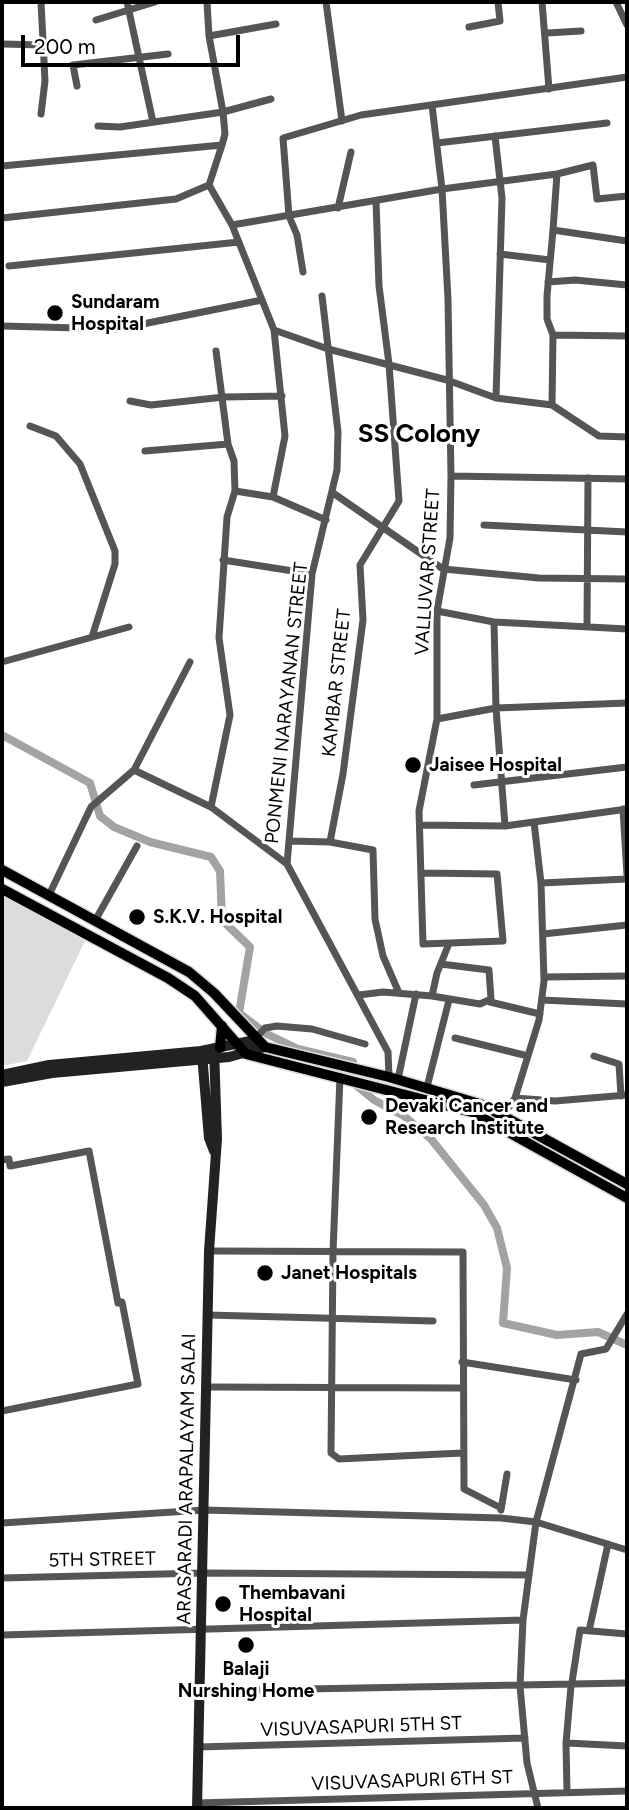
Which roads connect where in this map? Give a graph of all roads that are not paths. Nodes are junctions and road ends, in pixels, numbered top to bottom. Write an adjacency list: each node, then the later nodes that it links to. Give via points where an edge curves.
1 (41, 2): 17 (street)
2 (155, 2): 8 (street)
3 (207, 2): 15 (street)
4 (326, 2): 27 (street)
5 (498, 2): 12 (street, via 500,21)
6 (542, 2): 14 (street)
7 (616, 2): 11 (street)
8 (128, 6): 9 (street); 19 (street)
9 (96, 20)
10 (276, 24): 15 (street)
11 (627, 25)
12 (468, 27)
13 (582, 31): 14 (street)
14 (547, 33): 22 (street)
15 (209, 36): 25 (street)
16 (2, 44): 17 (street)
17 (44, 45): 26 (street)
18 (168, 54): 19 (street)
19 (139, 55): 21 (street, via 73,65); 28 (street)
20 (627, 77): 22 (street)
21 (77, 86)
22 (549, 89): 24 (street)
23 (271, 100): 25 (street)
24 (432, 105): 27 (street); 32 (street, VALLUVAR STREET)
25 (223, 112): 28 (street); 33 (street)
26 (41, 114)
27 (342, 121): 43 (street, via 282,138)
28 (153, 122): 30 (street)
29 (607, 123): 31 (street)
30 (98, 126)
31 (495, 136): 32 (street); 37 (street)
32 (437, 143): 39 (street, VALLUVAR STREET)
33 (222, 145): 35 (street); 38 (street)
34 (351, 152): 42 (street)
35 (2, 166)
36 (557, 174): 37 (street); 40 (street, via 593,165 597,199); 46 (street)
37 (500, 181): 39 (street); 49 (street)
38 (209, 185): 44 (street, via 176,199); 45 (street)
39 (442, 189): 41 (street); 64 (street, VALLUVAR STREET)
40 (627, 196)
41 (376, 201): 42 (street); 63 (street, KAMBAR STREET, via 379,286)
42 (338, 208): 43 (street)
43 (289, 216): 45 (street); 52 (street)
44 (2, 218)
45 (232, 225): 47 (street)
46 (553, 230): 48 (street); 50 (street)
47 (239, 242): 51 (street); 56 (street)
48 (627, 242)
49 (500, 254): 50 (street); 67 (street)
50 (550, 260): 53 (street)
51 (9, 266)
52 (303, 272)
53 (548, 282): 54 (street); 59 (street, via 547,319)
54 (627, 285)
55 (322, 296): 61 (street, PONMENI NARAYANAN STREET)
56 (262, 300): 57 (street, via 118,329); 58 (street)
57 (2, 326)
58 (274, 330): 61 (street); 65 (street)
59 (553, 335): 60 (street); 69 (street)
60 (627, 336)
61 (328, 349): 63 (street); 78 (street, PONMENI NARAYANAN STREET, via 338,432)
62 (216, 351): 66 (street)
63 (389, 364): 64 (street); 82 (street, KAMBAR STREET, via 398,500)
64 (447, 380): 67 (street); 74 (street, VALLUVAR STREET)
65 (282, 396): 66 (street); 79 (street, via 285,436)
66 (224, 397): 68 (street, via 151,405); 72 (street)
67 (496, 398): 69 (street)
68 (130, 401)
69 (552, 405): 71 (street, via 599,436)
70 (30, 426): 95 (street, via 56,436 80,464 115,551)
71 (627, 437)
72 (228, 444): 73 (street); 77 (street, via 234,461)
73 (145, 451)
74 (451, 476): 75 (street); 86 (street, VALLUVAR STREET, via 450,538)
75 (588, 478): 76 (street); 83 (street)
76 (627, 478)
77 (234, 491): 79 (street); 85 (street)
78 (333, 492): 80 (street, PONMENI NARAYANAN STREET); 82 (street)
79 (273, 497): 80 (street)
80 (326, 520): 87 (street, PONMENI NARAYANAN STREET)
81 (484, 524): 83 (street)
82 (383, 529): 86 (street); 111 (street, KAMBAR STREET, via 360,565 363,620 344,774)
83 (589, 530): 84 (street); 88 (street)
84 (627, 533)
85 (223, 561): 87 (street); 105 (street, via 219,638 230,715)
86 (443, 569): 88 (street); 90 (street, VALLUVAR STREET)
87 (312, 574): 110 (street, PONMENI NARAYANAN STREET)
88 (589, 579): 89 (street); 92 (street)
89 (627, 579)
90 (437, 611): 91 (street); 100 (street, VALLUVAR STREET)
91 (494, 622): 92 (street); 99 (street)
92 (587, 626): 94 (street)
93 (129, 627): 95 (street)
94 (627, 629)
95 (92, 637): 96 (street)
96 (2, 662)
97 (190, 662): 102 (street)
98 (627, 703): 99 (street)
99 (496, 708): 100 (street); 103 (street)
100 (437, 719): 108 (street, VALLUVAR STREET)
101 (627, 767): 103 (street)
102 (134, 770): 105 (street); 119 (street, via 91,807)
103 (500, 782): 104 (street); 109 (street)
104 (474, 785)
105 (211, 807): 113 (street)
106 (625, 809): 107 (street); 116 (street)
107 (534, 822): 109 (street); 117 (street)
108 (420, 825): 109 (street); 115 (street, VALLUVAR STREET)
109 (505, 826)
110 (289, 841): 111 (street); 113 (street, PONMENI NARAYANAN STREET)
111 (330, 842): 131 (street, via 373,850 375,919)
112 (137, 846): 120 (street)
113 (287, 864): 132 (street)
114 (2, 870): 119 (main road)
115 (421, 873): 125 (street, VALLUVAR STREET, via 423,944); 125 (street, via 498,874 503,941)
116 (627, 877): 117 (street)
117 (541, 883): 123 (street)
118 (2, 889): 124 (main road)
119 (49, 895): 120 (main road)
120 (96, 919): 122 (main road)
121 (627, 925): 123 (street)
122 (115, 929): 124 (main road); 127 (main road)
123 (543, 934): 129 (street)
124 (106, 945): 130 (main road)
125 (449, 946): 126 (street)
126 (441, 964): 134 (street); 137 (street, via 489,970)
127 (189, 972): 130 (main road); 141 (main road)
128 (627, 976): 129 (street)
129 (544, 977): 136 (street)
130 (178, 985): 140 (main road, via 195,996)
131 (398, 993): 132 (street); 133 (street)
132 (359, 995): 154 (street, via 388,1052)
133 (416, 995): 134 (street); 154 (street)
134 (432, 996): 135 (street)
135 (449, 1000): 137 (street); 157 (street)
136 (542, 1000): 138 (street); 139 (street)
137 (490, 1002): 139 (street)
138 (627, 1004)
139 (540, 1014): 148 (street)
140 (222, 1026): 145 (main road); 146 (main road)
141 (260, 1033): 143 (street, via 276,1026); 144 (main road); 145 (street)
142 (455, 1038): 148 (street)
143 (365, 1044)
144 (265, 1048): 145 (street); 153 (main road)
145 (242, 1049): 146 (street); 147 (street); 153 (main road)
146 (211, 1053): 147 (street); 150 (street); 151 (street, ARASARADI ARAPALAYAM SALAI); 152 (street, via 49,1065); 155 (street, ARASARADI ARAPALAYAM SALAI)
147 (229, 1056): 151 (street)
148 (528, 1056): 159 (street)
149 (594, 1056): 158 (street, via 619,1064)
150 (173, 1063): 155 (street); 156 (street)
151 (215, 1073): 161 (street, ARASARADI ARAPALAYAM SALAI)
152 (2, 1074)
153 (351, 1075): 154 (main road); 164 (main road, via 472,1112); 166 (street)
154 (393, 1078): 157 (main road)
155 (205, 1080): 161 (street, ARASARADI ARAPALAYAM SALAI)
156 (2, 1082)
157 (427, 1087): 160 (main road)
158 (624, 1096): 159 (street, via 555,1101)
159 (515, 1098): 160 (street)
160 (504, 1114): 163 (main road)
161 (214, 1151): 165 (street, ARASARADI ARAPALAYAM SALAI)
162 (2, 1160): 176 (street, via 9,1159 10,1166 89,1151 138,1384)
163 (627, 1184)
164 (627, 1198)
165 (209, 1251): 166 (street); 168 (street, ARASARADI ARAPALAYAM SALAI)
166 (333, 1252): 169 (street); 171 (street, via 463,1252)
167 (627, 1314): 172 (street, via 606,1349 582,1354)
168 (208, 1315): 169 (street); 174 (street, ARASARADI ARAPALAYAM SALAI)
169 (334, 1317): 170 (street); 173 (street)
170 (433, 1321)
171 (462, 1362): 172 (street); 175 (street)
172 (576, 1380): 182 (street)
173 (333, 1386): 174 (street); 175 (street); 177 (street, via 331,1453 339,1459)
174 (206, 1387): 180 (street, ARASARADI ARAPALAYAM SALAI)
175 (461, 1388): 177 (street)
176 (2, 1411)
177 (462, 1453): 179 (street, via 464,1489)
178 (507, 1474): 179 (street)
179 (501, 1508): 181 (street)
180 (204, 1510): 181 (street); 183 (street); 186 (street, ARASARADI ARAPALAYAM SALAI)
181 (501, 1518): 182 (street)
182 (536, 1522): 184 (street); 187 (street)
183 (2, 1523)
184 (608, 1544): 185 (street); 191 (street)
185 (627, 1550)
186 (203, 1573): 187 (street, 5TH STREET); 188 (street, 5TH STREET); 190 (street, ARASARADI ARAPALAYAM SALAI)
187 (529, 1575): 189 (street)
188 (2, 1578)
189 (523, 1620): 190 (street); 196 (street)
190 (202, 1630): 193 (street); 197 (street, ARASARADI ARAPALAYAM SALAI)
191 (589, 1631): 192 (street); 195 (street, via 580,1630)
192 (627, 1634)
193 (2, 1635)
194 (627, 1683): 195 (street)
195 (571, 1684): 196 (street); 199 (street)
196 (520, 1686): 197 (street); 198 (street)
197 (200, 1691): 201 (street, ARASARADI ARAPALAYAM SALAI)
198 (524, 1738): 201 (street, VISUVASAPURI 5TH ST); 204 (street)
199 (566, 1744): 200 (street); 203 (street)
200 (627, 1746)
201 (198, 1747): 205 (street, ARASARADI ARAPALAYAM SALAI)
202 (627, 1791): 203 (street, VISUVASAPURI 6TH ST)
203 (566, 1792): 204 (street, VISUVASAPURI 6TH ST)
204 (534, 1794): 205 (street, VISUVASAPURI 6TH ST); 206 (street)
205 (197, 1806)
206 (538, 1808)

